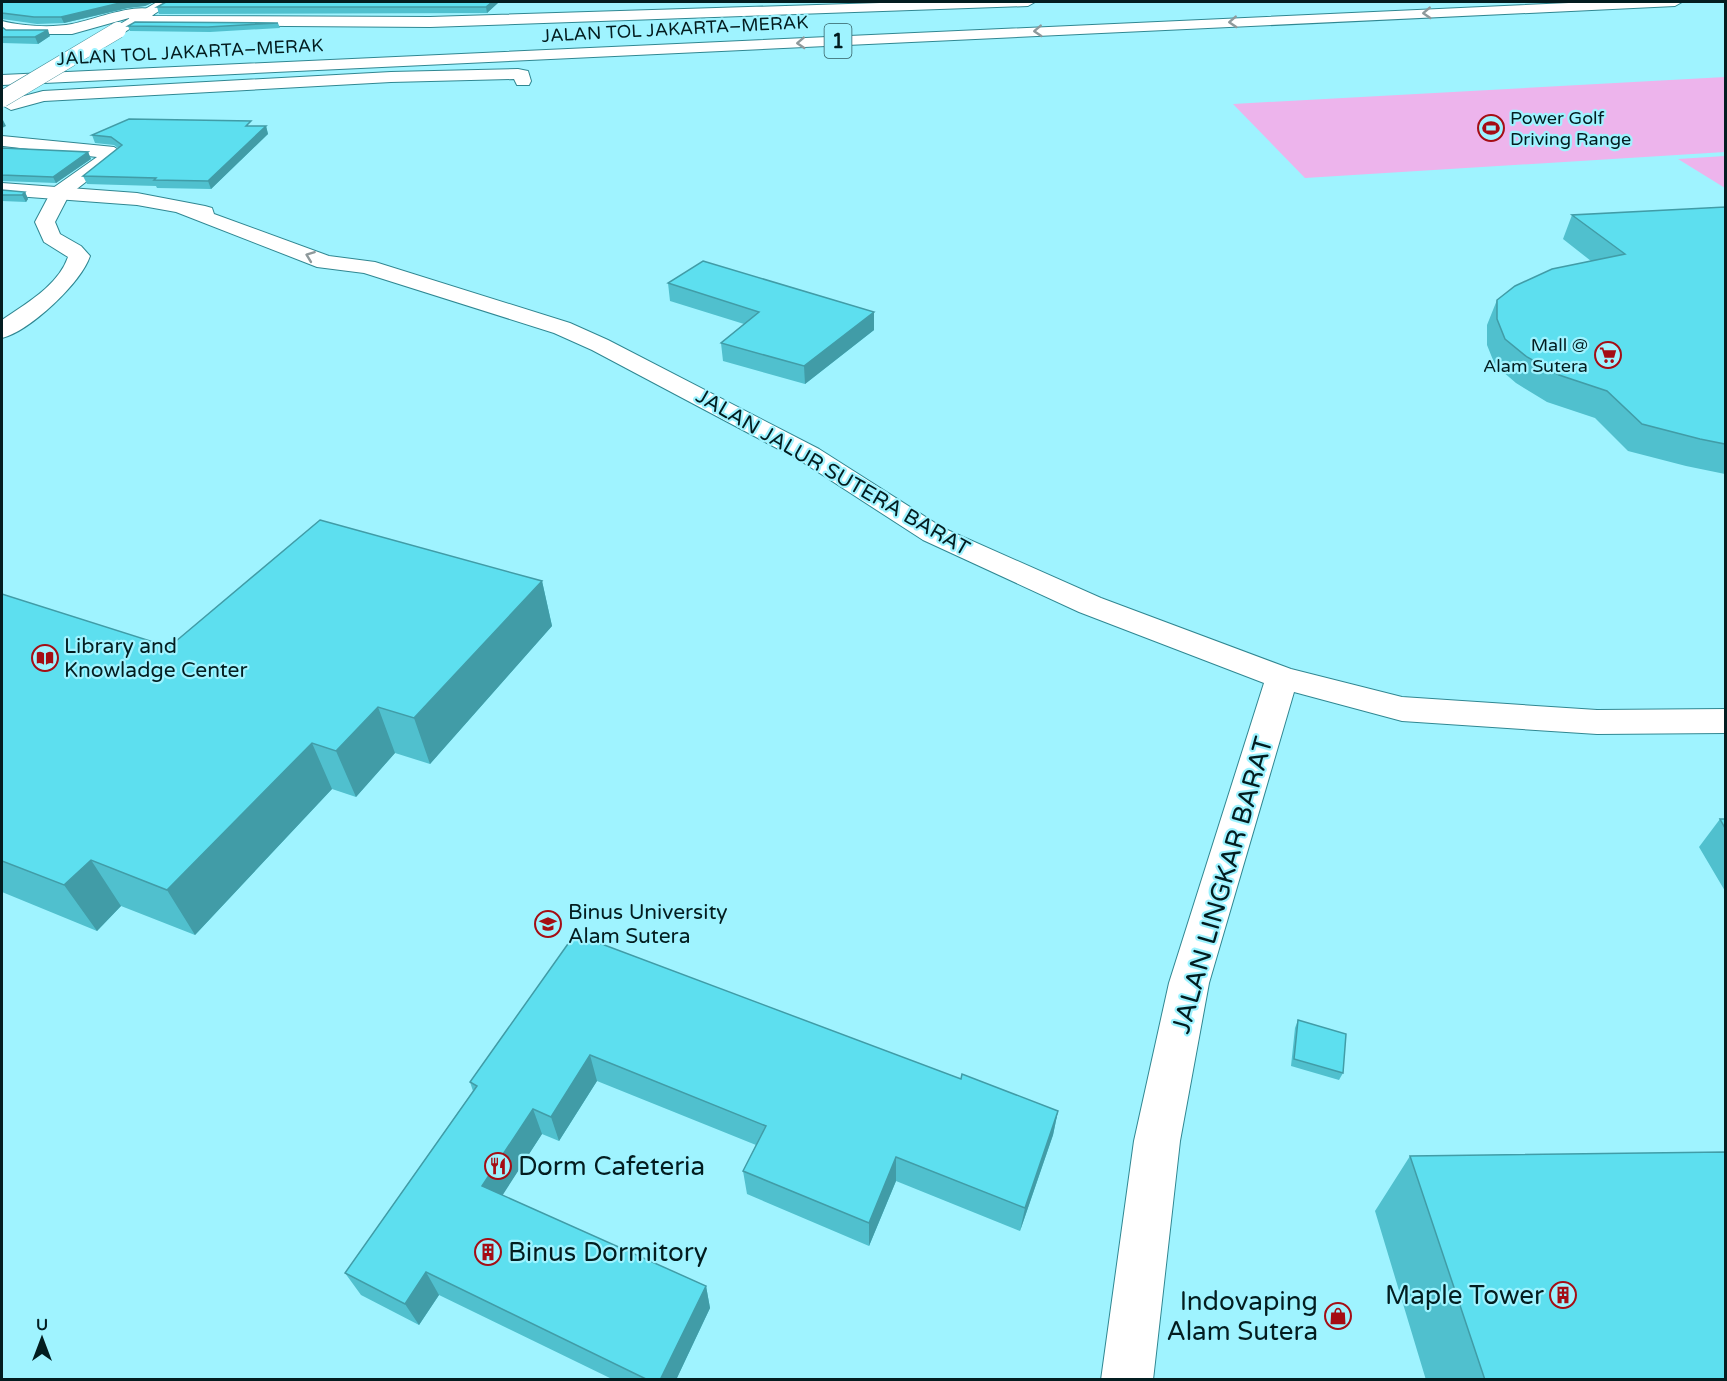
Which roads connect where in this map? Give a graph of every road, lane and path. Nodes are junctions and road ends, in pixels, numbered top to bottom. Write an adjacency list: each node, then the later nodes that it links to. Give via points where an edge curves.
1 (167, 2): 6 (main road)
2 (1028, 2): 8 (main road)
3 (1372, 2): 10 (main road, JALAN TOL JAKARTA–MERAK / 1)
4 (1675, 2): 13 (main road, JALAN TOL JAKARTA–MERAK / 1, one-way to 13)
5 (427, 8): 8 (main road)
6 (149, 12): 7 (main road); 9 (main road, via 120,14 72,29)
7 (135, 20): 8 (main road); 15 (main road, bridge)
8 (411, 22)
9 (2, 26)
10 (454, 43)
11 (96, 59): 12 (main road, JALAN TOL JAKARTA–MERAK)
12 (2, 63)
13 (2, 80)
14 (523, 81): 15 (main road, via 518,74 391,77 43,96)
15 (6, 102)
16 (3, 141): 18 (main road, via 114,153)
17 (2, 189): 18 (main road, JALAN JALUR SUTERA BARAT)
18 (60, 192): 19 (main road, via 45,222 46,230 51,238 79,256 73,273); 22 (main road, JALAN JALUR SUTERA BARAT, via 137,200 273,225 347,252 367,267 518,313 600,345 810,455 933,534 1090,605)
19 (50, 294): 20 (main road); 21 (main road)
20 (10, 301)
21 (2, 331)
22 (1282, 678): 23 (main road, JALAN JALUR SUTERA BARAT, via 1402,709 1597,722); 24 (main road, JALAN LINGKAR BARAT, via 1189,983 1156,1141)
23 (1725, 722)
24 (1126, 1380)

